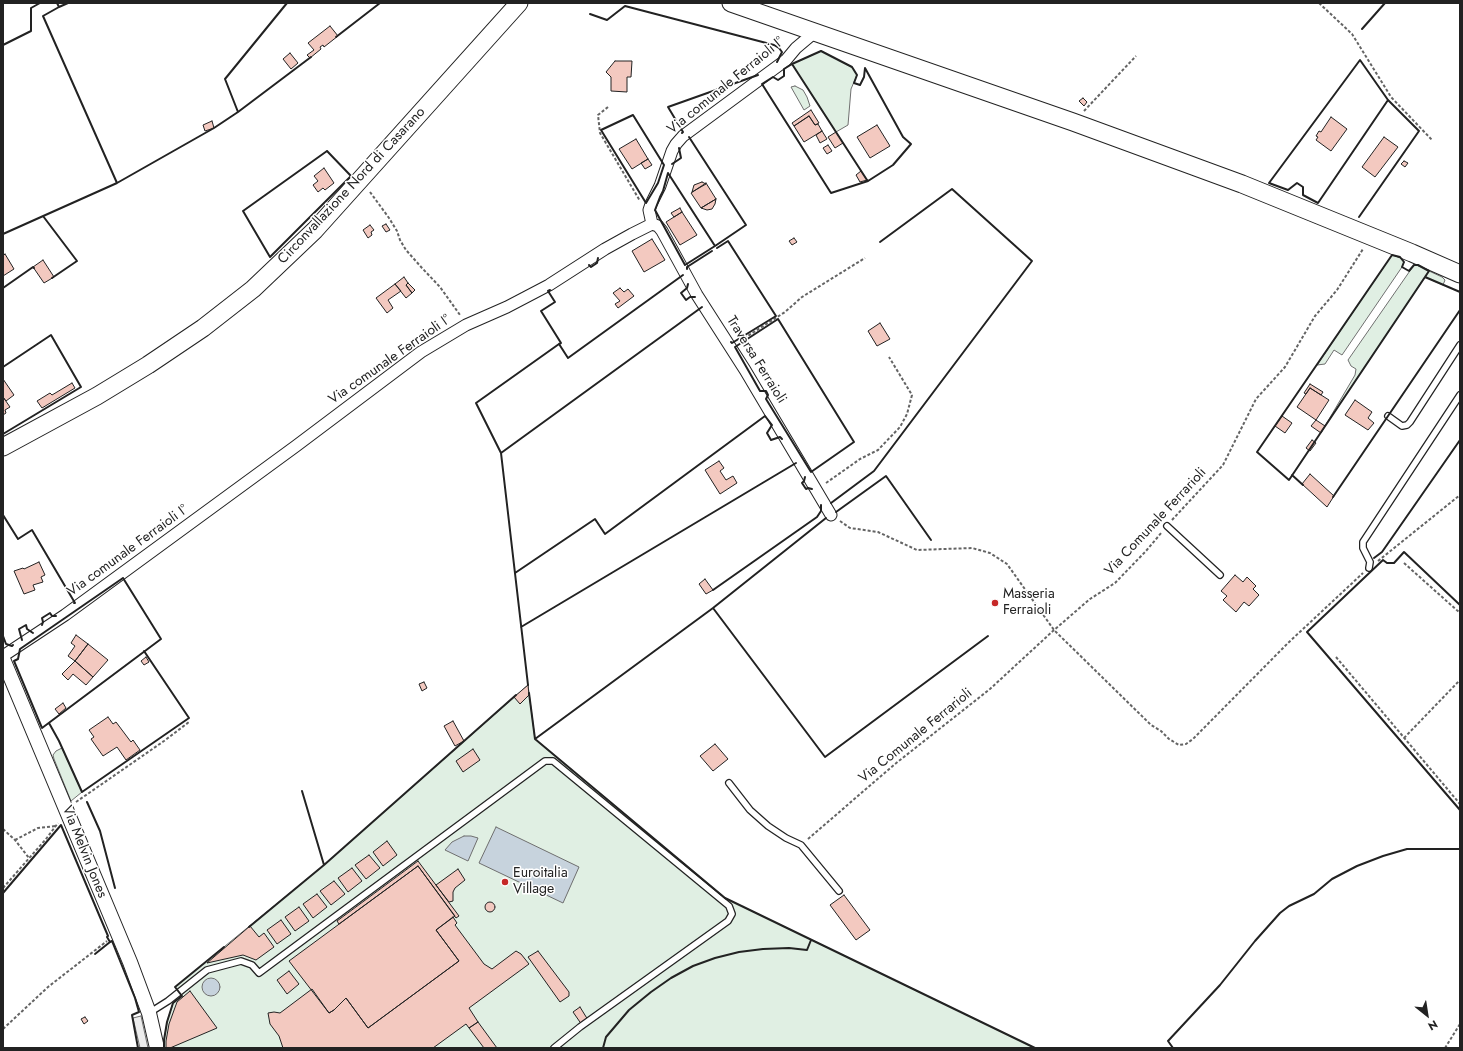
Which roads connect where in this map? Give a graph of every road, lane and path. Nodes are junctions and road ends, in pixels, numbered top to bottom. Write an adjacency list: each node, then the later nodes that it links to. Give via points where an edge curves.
1 (519, 3): 21 (main road, Circonvallazione Nord di Casarano, via 315,230 253,289 203,328 148,365 98,396)
2 (732, 3): 4 (main road)
3 (1319, 3): 8 (path, via 1352,34 1391,97)
4 (815, 32): 7 (main road); 10 (street, Via comunale Ferraioli I°, via 786,60 676,144)
5 (1136, 56): 7 (path)
6 (608, 107): 10 (path, via 598,115 600,133 639,199)
7 (1073, 122): 12 (main road, via 1242,184)
8 (1432, 140)
9 (370, 192): 15 (path, via 389,218 406,250 440,286)
10 (649, 210): 11 (street)
11 (652, 224): 15 (street, Via comunale Ferraioli I°, via 612,245 549,285); 17 (street, Traversa Ferraioli, via 662,231)
12 (1371, 236): 14 (main road); 25 (path, Via Comunale Ferrarioli, via 1337,290 1314,316 1285,367 1256,399 1223,465)
13 (865, 258): 17 (path, via 802,297 785,312)
14 (1460, 274)
15 (466, 325): 32 (street, Via comunale Ferraioli I°, via 422,352)
16 (1460, 345): 20 (lane, via 1407,425 1402,426)
17 (730, 347): 22 (street, Traversa Ferraioli)
18 (889, 357): 22 (path, via 912,396 900,427 878,450 860,459)
19 (1460, 395): 27 (lane, via 1363,542 1370,562)
20 (1388, 416)
21 (3, 447)
22 (817, 490): 24 (street, Traversa Ferraioli)
23 (1460, 495): 27 (path)
24 (831, 515): 30 (path, via 850,528 878,532 917,550 972,548 990,553 1007,564)
25 (1167, 526): 28 (lane); 30 (path, Via Comunale Ferrarioli, via 1115,583 1090,599)
26 (1404, 563): 29 (path)
27 (1369, 568): 30 (path, via 1288,643 1186,744 1179,745 1151,725)
28 (1220, 575)
29 (1460, 613)
30 (1054, 630): 42 (path, Via Comunale Ferrarioli, via 990,689 895,764)
31 (1336, 657): 35 (path)
32 (3, 658): 38 (street, Via Melvin Jones)
33 (1460, 680): 35 (path)
34 (189, 722): 38 (path)
35 (1404, 738): 37 (path)
36 (729, 783): 42 (lane, via 750,810 768,826)
37 (1460, 804)
38 (67, 810): 39 (path); 46 (street, Via Melvin Jones)
39 (56, 826): 41 (path, via 38,828); 43 (path)
40 (3, 829): 41 (path)
41 (15, 840): 43 (path)
42 (801, 845): 45 (lane)
43 (29, 858): 44 (path)
44 (3, 888)
45 (839, 890)
46 (118, 933): 47 (street, Via Melvin Jones); 49 (path, via 48,987)
47 (149, 1013): 50 (street, Via Melvin Jones); 51 (lane, via 207,970 241,961 252,965 259,973 545,761 553,761 729,906 732,914 728,921)
48 (1460, 1024): 52 (path)
49 (3, 1029)
50 (157, 1048)
51 (554, 1048)
52 (1445, 1048)

